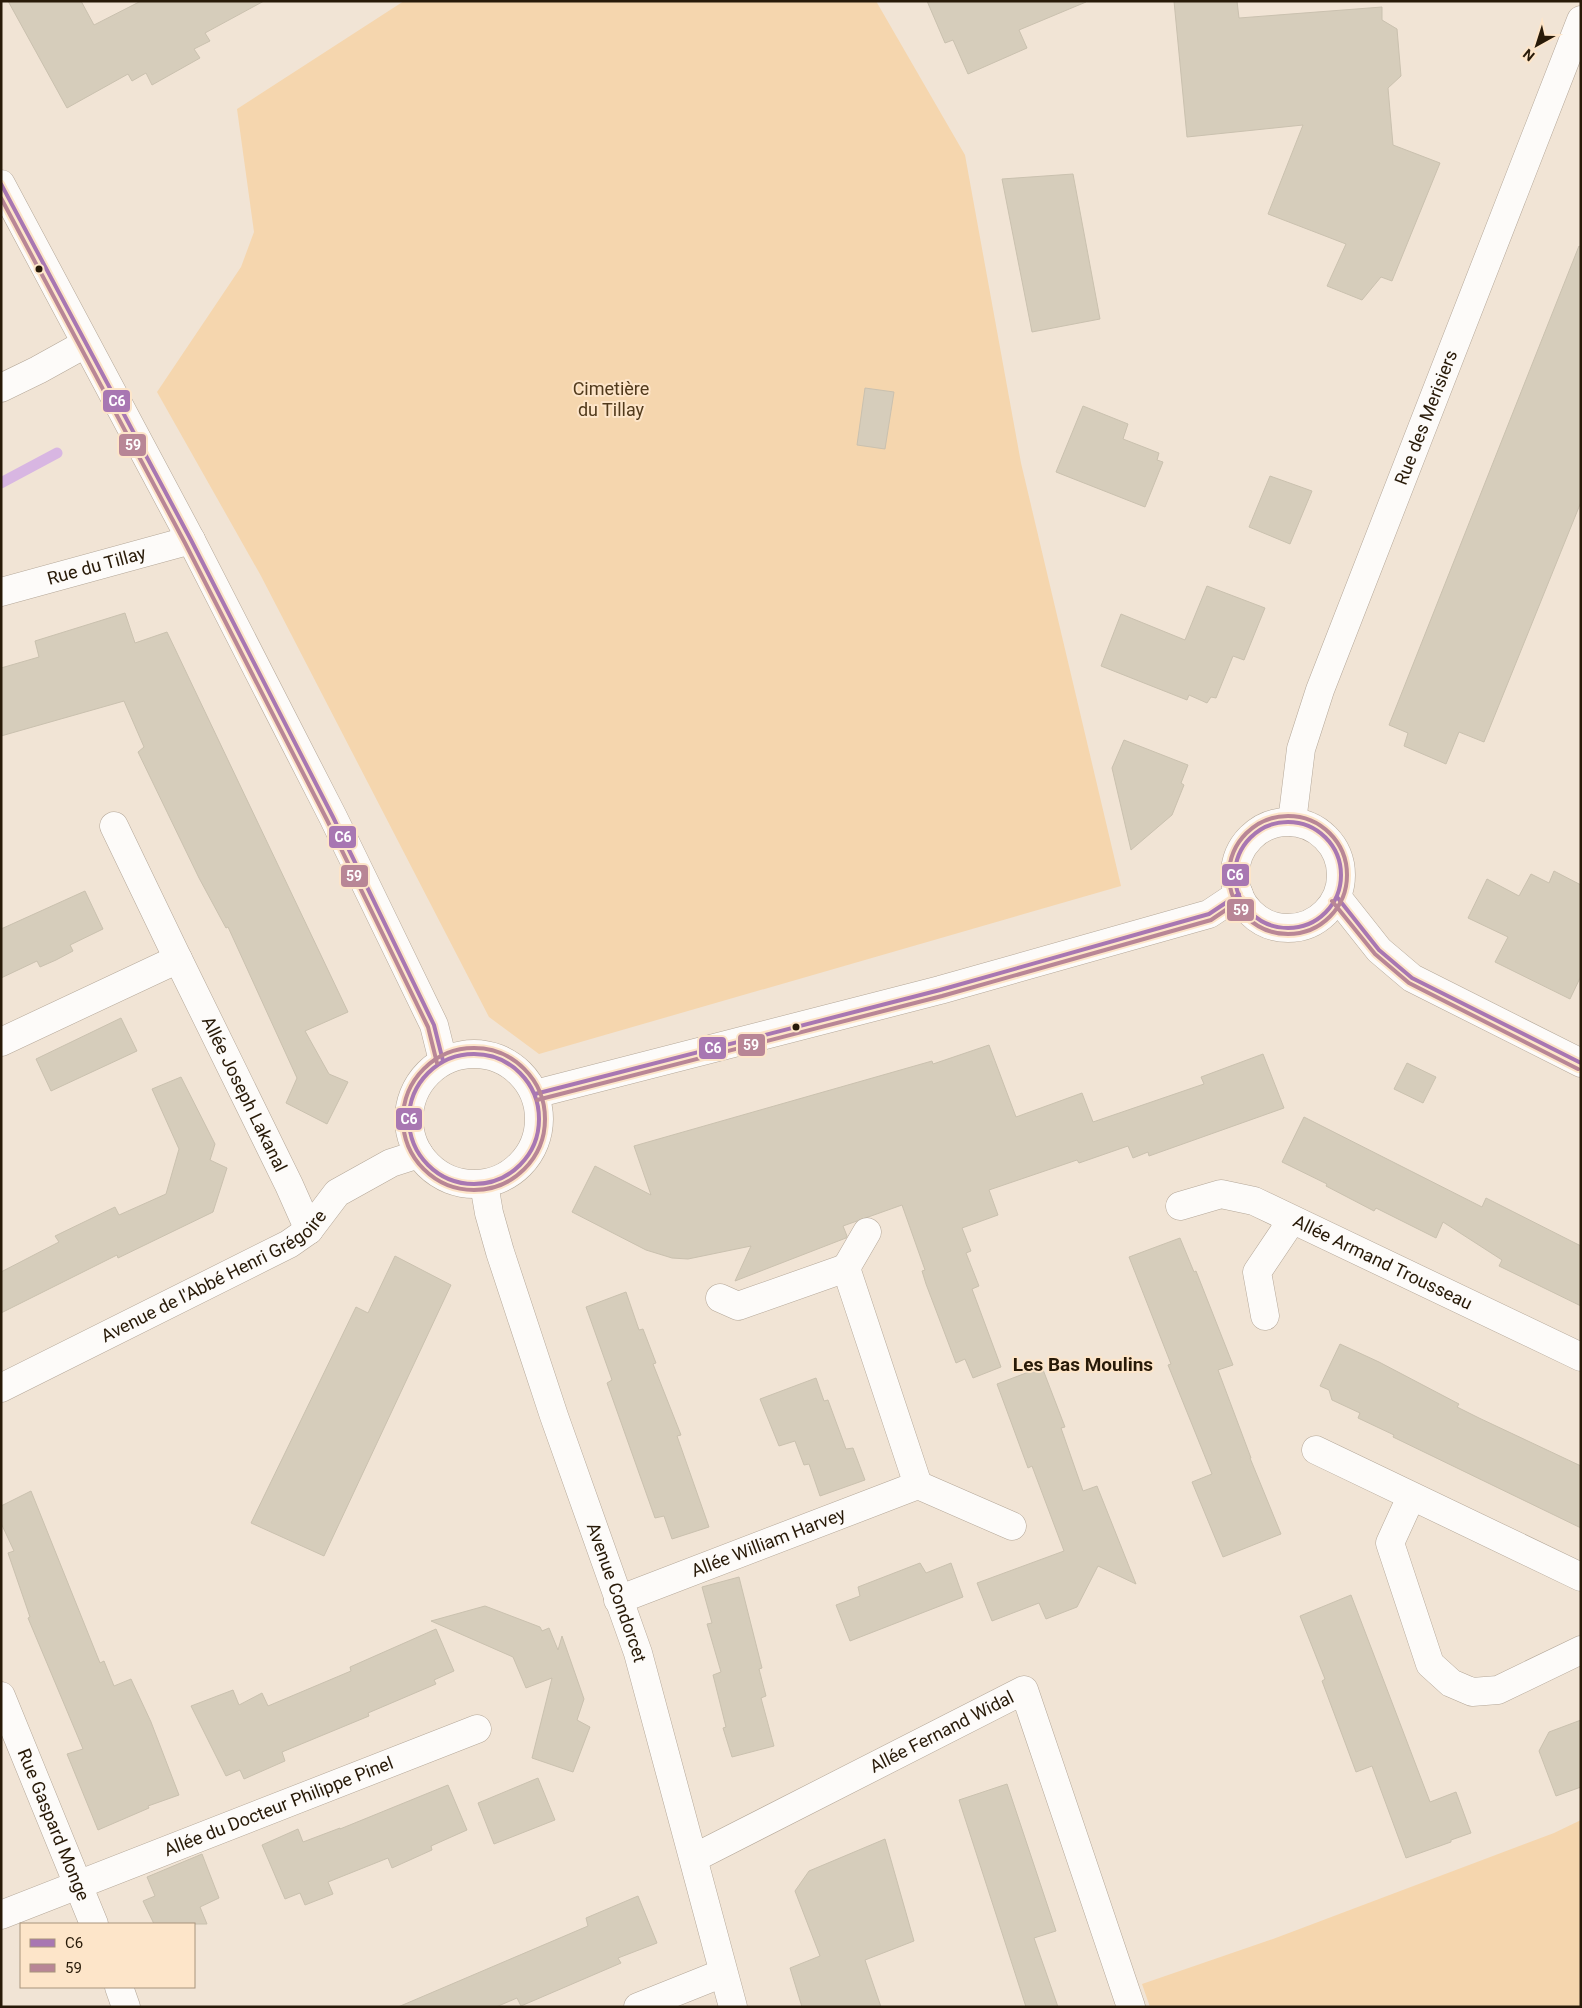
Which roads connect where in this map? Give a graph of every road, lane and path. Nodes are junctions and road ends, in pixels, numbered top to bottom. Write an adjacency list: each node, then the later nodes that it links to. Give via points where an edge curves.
1 (1581, 20): 7 (street, Rue des Merisiers, via 1320,690 1301,749)
2 (1, 184): 3 (street)
3 (85, 344): 4 (street); 5 (street)
4 (1, 388)
5 (191, 540): 6 (street, Rue du Tillay); 13 (street, via 430,1016)
6 (1, 592)
7 (1292, 822): 9 (street, via 1275,824 1259,831 1243,848 1236,870); 10 (street, via 1320,832 1338,855 1342,872)
8 (114, 826): 11 (street, Allée Joseph Lakanal)
9 (1239, 894): 10 (street, via 1260,920 1281,928 1314,922 1324,915); 15 (street, via 1209,914 1186,921 940,990)
10 (1337, 897): 14 (street, via 1379,950 1412,978)
11 (178, 959): 12 (street); 20 (street, Allée Joseph Lakanal)
12 (1, 1042)
13 (443, 1061): 15 (street, via 460,1055 496,1057 525,1078); 16 (street, via 428,1072 410,1102 408,1120)
14 (1581, 1062)
15 (534, 1094): 17 (street, via 540,1117 536,1140 524,1161 506,1176)
16 (418, 1154): 17 (street, via 431,1169 447,1179 465,1184); 20 (street, Avenue de l'Abbé Henri Grégoire, via 391,1163 337,1193)
17 (484, 1184): 32 (street, Avenue Condorcet, via 500,1252)
18 (1180, 1206): 19 (street, Allée Armand Trousseau, via 1221,1194 1254,1200)
19 (1292, 1220): 24 (street, via 1257,1272); 25 (street, Allée Armand Trousseau)
20 (309, 1230): 26 (street, Avenue de l'Abbé Henri Grégoire, via 288,1244)
21 (867, 1232): 22 (street)
22 (846, 1268): 23 (street, via 738,1306); 28 (street)
23 (720, 1298)
24 (1265, 1316)
25 (1581, 1357)
26 (1, 1388)
27 (1316, 1450): 29 (street)
28 (918, 1485): 30 (street); 32 (street, Allée William Harvey)
29 (1411, 1497): 31 (street); 33 (street, via 1390,1543 1430,1664 1451,1683 1472,1692 1498,1690)
30 (1012, 1526)
31 (1581, 1577)
32 (618, 1600): 36 (street, Avenue Condorcet, via 638,1653)
33 (1581, 1650)
34 (1, 1696): 37 (street, Rue Gaspard Monge)
35 (477, 1729): 37 (street, Allée du Docteur Philippe Pinel)
36 (694, 1858): 40 (street, Avenue Condorcet); 45 (street, Allée Fernand Widal, via 1024,1690)
37 (79, 1885): 38 (street, Allée du Docteur Philippe Pinel); 39 (street, Rue Gaspard Monge)
38 (1, 1915)
39 (94, 1923)
40 (723, 1973): 43 (street); 44 (street, Avenue Condorcet)
41 (119, 1988): 42 (street)
42 (126, 2007)
43 (638, 2007)
44 (733, 2007)
45 (1131, 2007)

